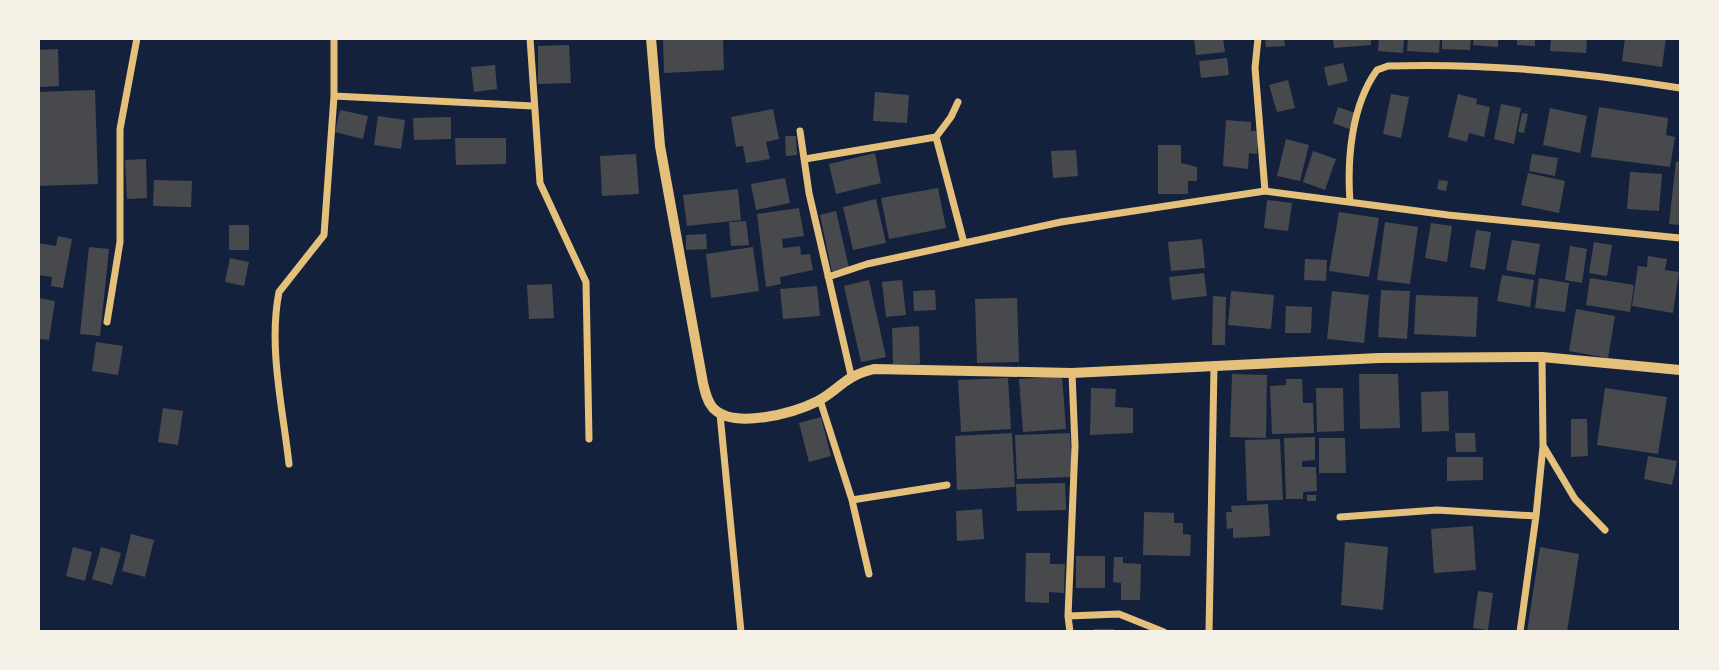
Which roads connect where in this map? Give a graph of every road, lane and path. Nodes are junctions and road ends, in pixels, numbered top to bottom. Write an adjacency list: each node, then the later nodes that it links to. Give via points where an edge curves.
1 (137, 38): 18 (street, via 120,129 120,242)
2 (334, 38): 7 (street)
3 (530, 38): 9 (street)
4 (651, 38): 25 (street, via 660,146 701,371 706,396)
5 (1258, 38): 13 (street, via 1255,68)
6 (1681, 88): 14 (street, via 1539,69 1388,66 1377,70 1363,98 1349,161)
7 (334, 96): 9 (street); 28 (street, via 324,235 277,298 275,334)
8 (958, 102): 11 (street)
9 (533, 106): 26 (street, via 542,191 585,275)
10 (800, 131): 12 (street)
11 (936, 137): 12 (street); 16 (street)
12 (805, 159): 17 (street)
13 (1265, 191): 14 (street); 16 (street, via 1075,220)
14 (1350, 202): 15 (street)
15 (1681, 238)
16 (964, 243): 17 (street)
17 (828, 277): 23 (street)
18 (107, 322)
19 (1542, 357): 20 (street); 21 (street); 27 (street)
20 (1214, 366): 22 (street); 39 (street)
21 (1681, 370)
22 (1072, 373): 23 (street, via 874,369); 35 (street, via 1075,446)
23 (850, 375): 24 (street)
24 (820, 400): 25 (street, via 792,412 765,416); 30 (street)
25 (720, 414): 36 (street)
26 (589, 439)
27 (1544, 446): 31 (street); 33 (street, via 1575,499)
28 (289, 464)
29 (947, 485): 30 (street)
30 (852, 500): 34 (street)
31 (1536, 516): 32 (street, via 1437,510); 40 (street)
32 (1340, 517)
33 (1605, 530)
34 (869, 574)
35 (1068, 616): 37 (street); 38 (street, via 1119,614)
36 (741, 632)
37 (1070, 632)
38 (1164, 632)
39 (1209, 632)
40 (1520, 632)

